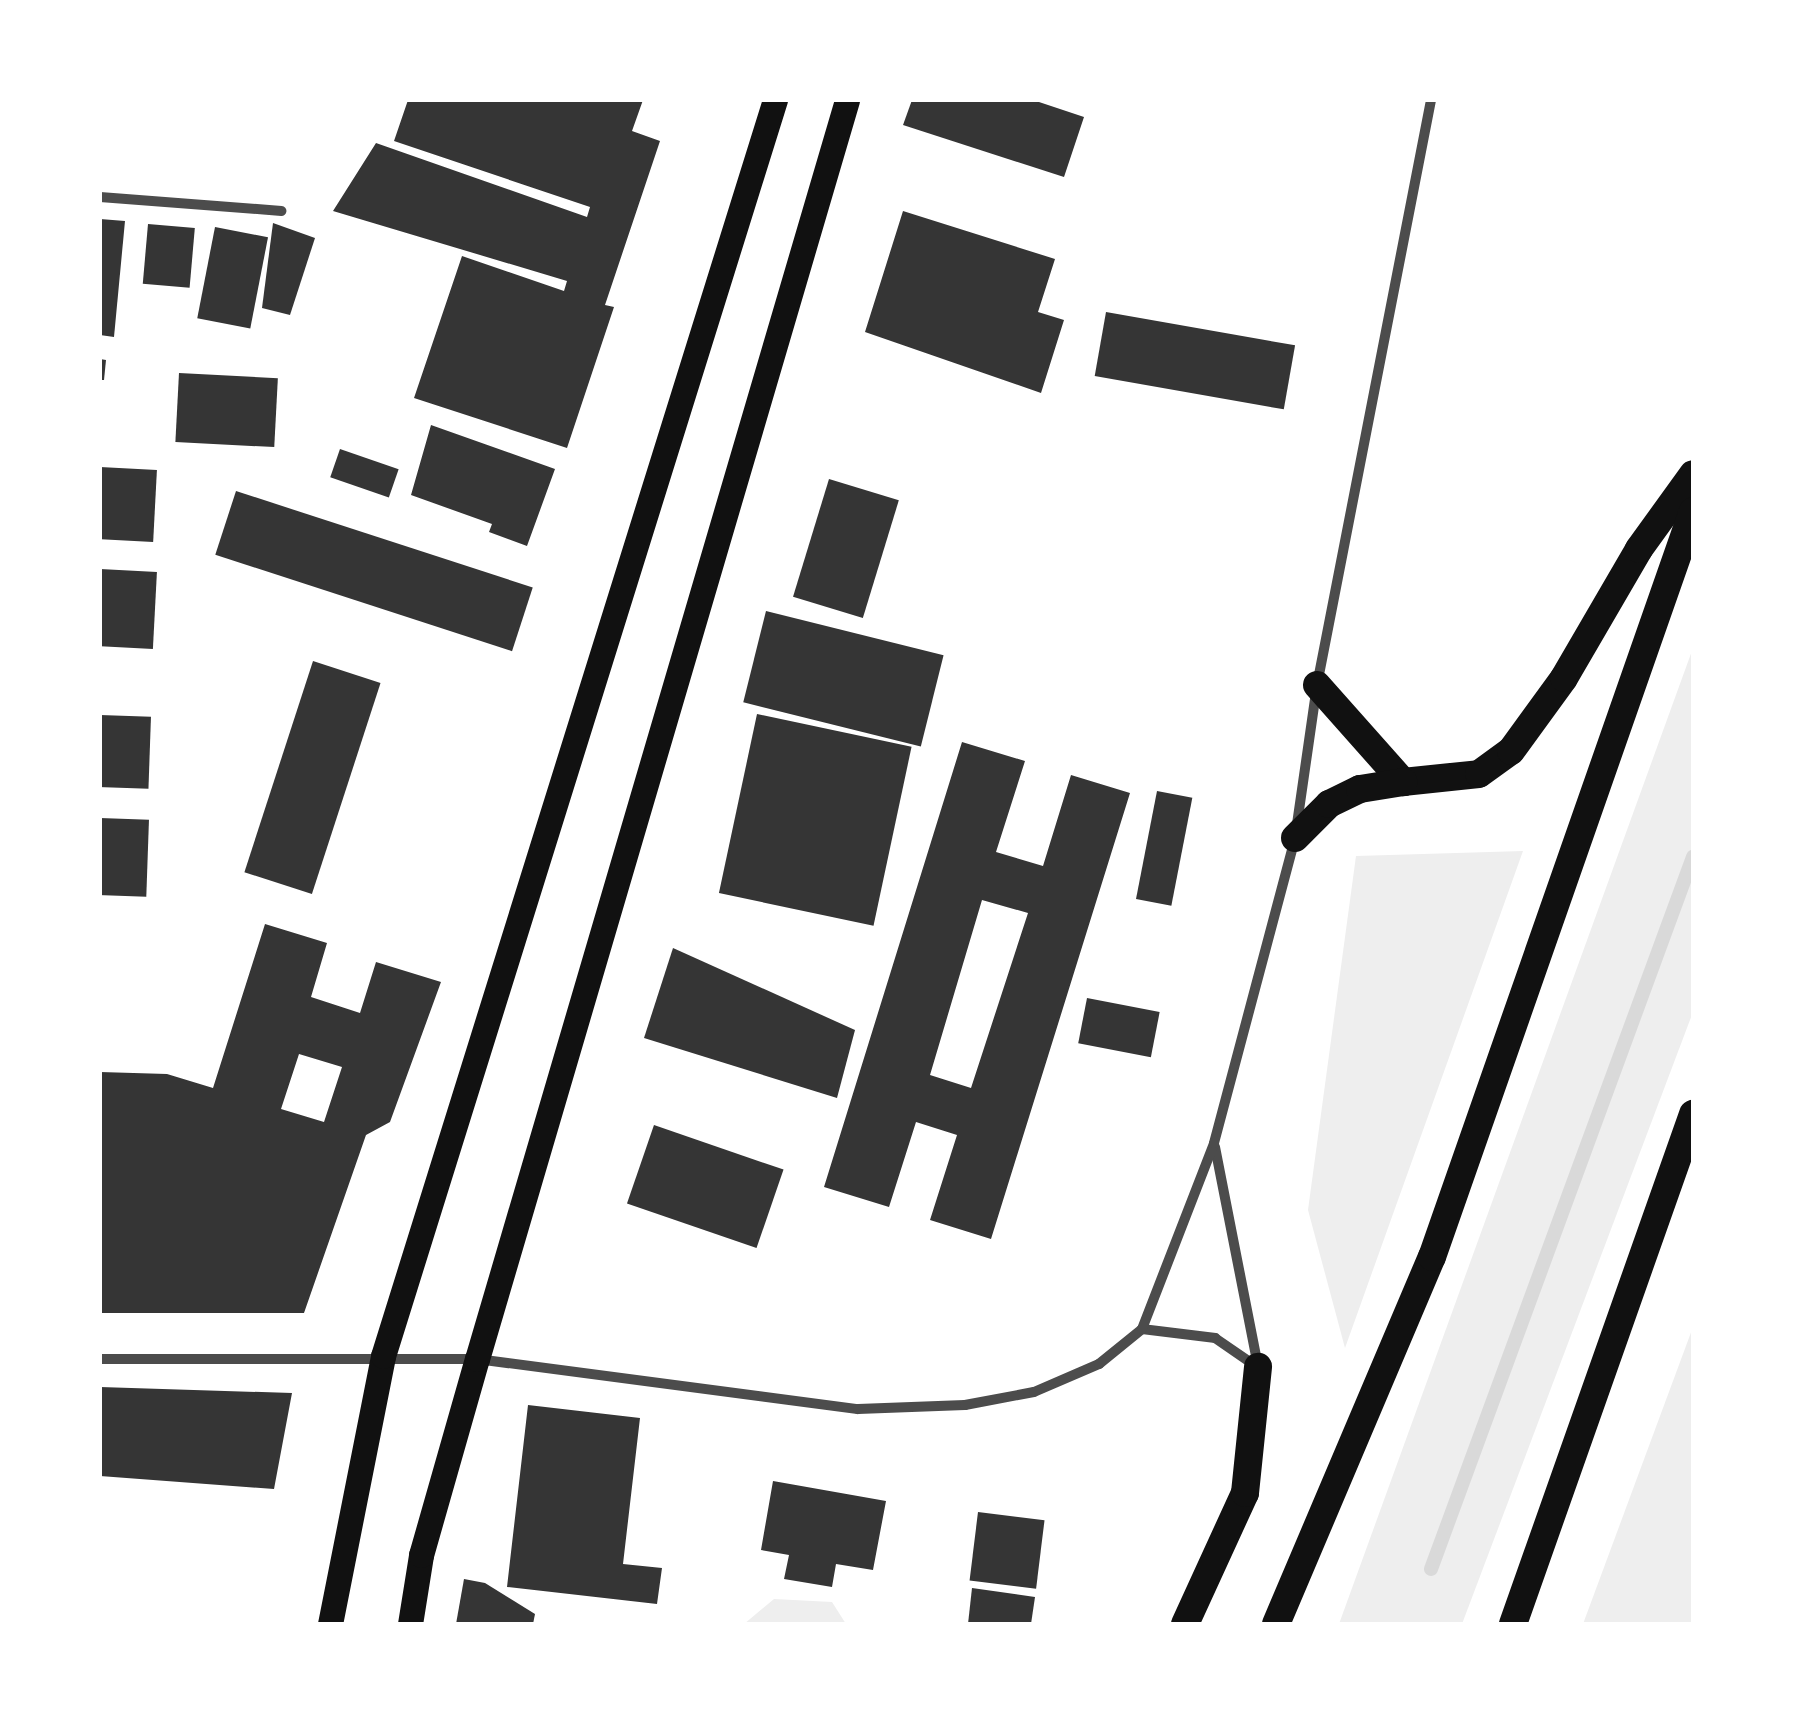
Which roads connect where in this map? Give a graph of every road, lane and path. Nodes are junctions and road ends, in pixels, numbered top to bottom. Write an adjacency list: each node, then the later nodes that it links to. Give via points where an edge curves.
1 (774, 100): 14 (main road)
2 (847, 100): 15 (main road)
3 (1432, 100): 8 (street)
4 (100, 197): 5 (street)
5 (280, 212)
6 (1693, 474): 9 (highway, via 1511,750 1479,774)
7 (1693, 511): 21 (highway, via 1432,1257)
8 (1317, 685): 9 (highway); 10 (street)
9 (1402, 782): 10 (highway, via 1360,789 1329,804)
10 (1295, 838): 12 (street)
11 (1693, 1114): 22 (highway)
12 (1214, 1144): 13 (street); 17 (street)
13 (1142, 1329): 15 (street, via 1083,1371 1034,1392 965,1405 858,1409); 17 (street, via 1215,1338)
14 (383, 1356): 15 (street); 16 (street); 18 (main road)
15 (477, 1358): 19 (main road, via 421,1555)
16 (100, 1359)
17 (1258, 1367): 20 (highway, via 1245,1493)
18 (330, 1624)
19 (410, 1624)
20 (1186, 1624)
21 (1276, 1624)
22 (1514, 1624)

